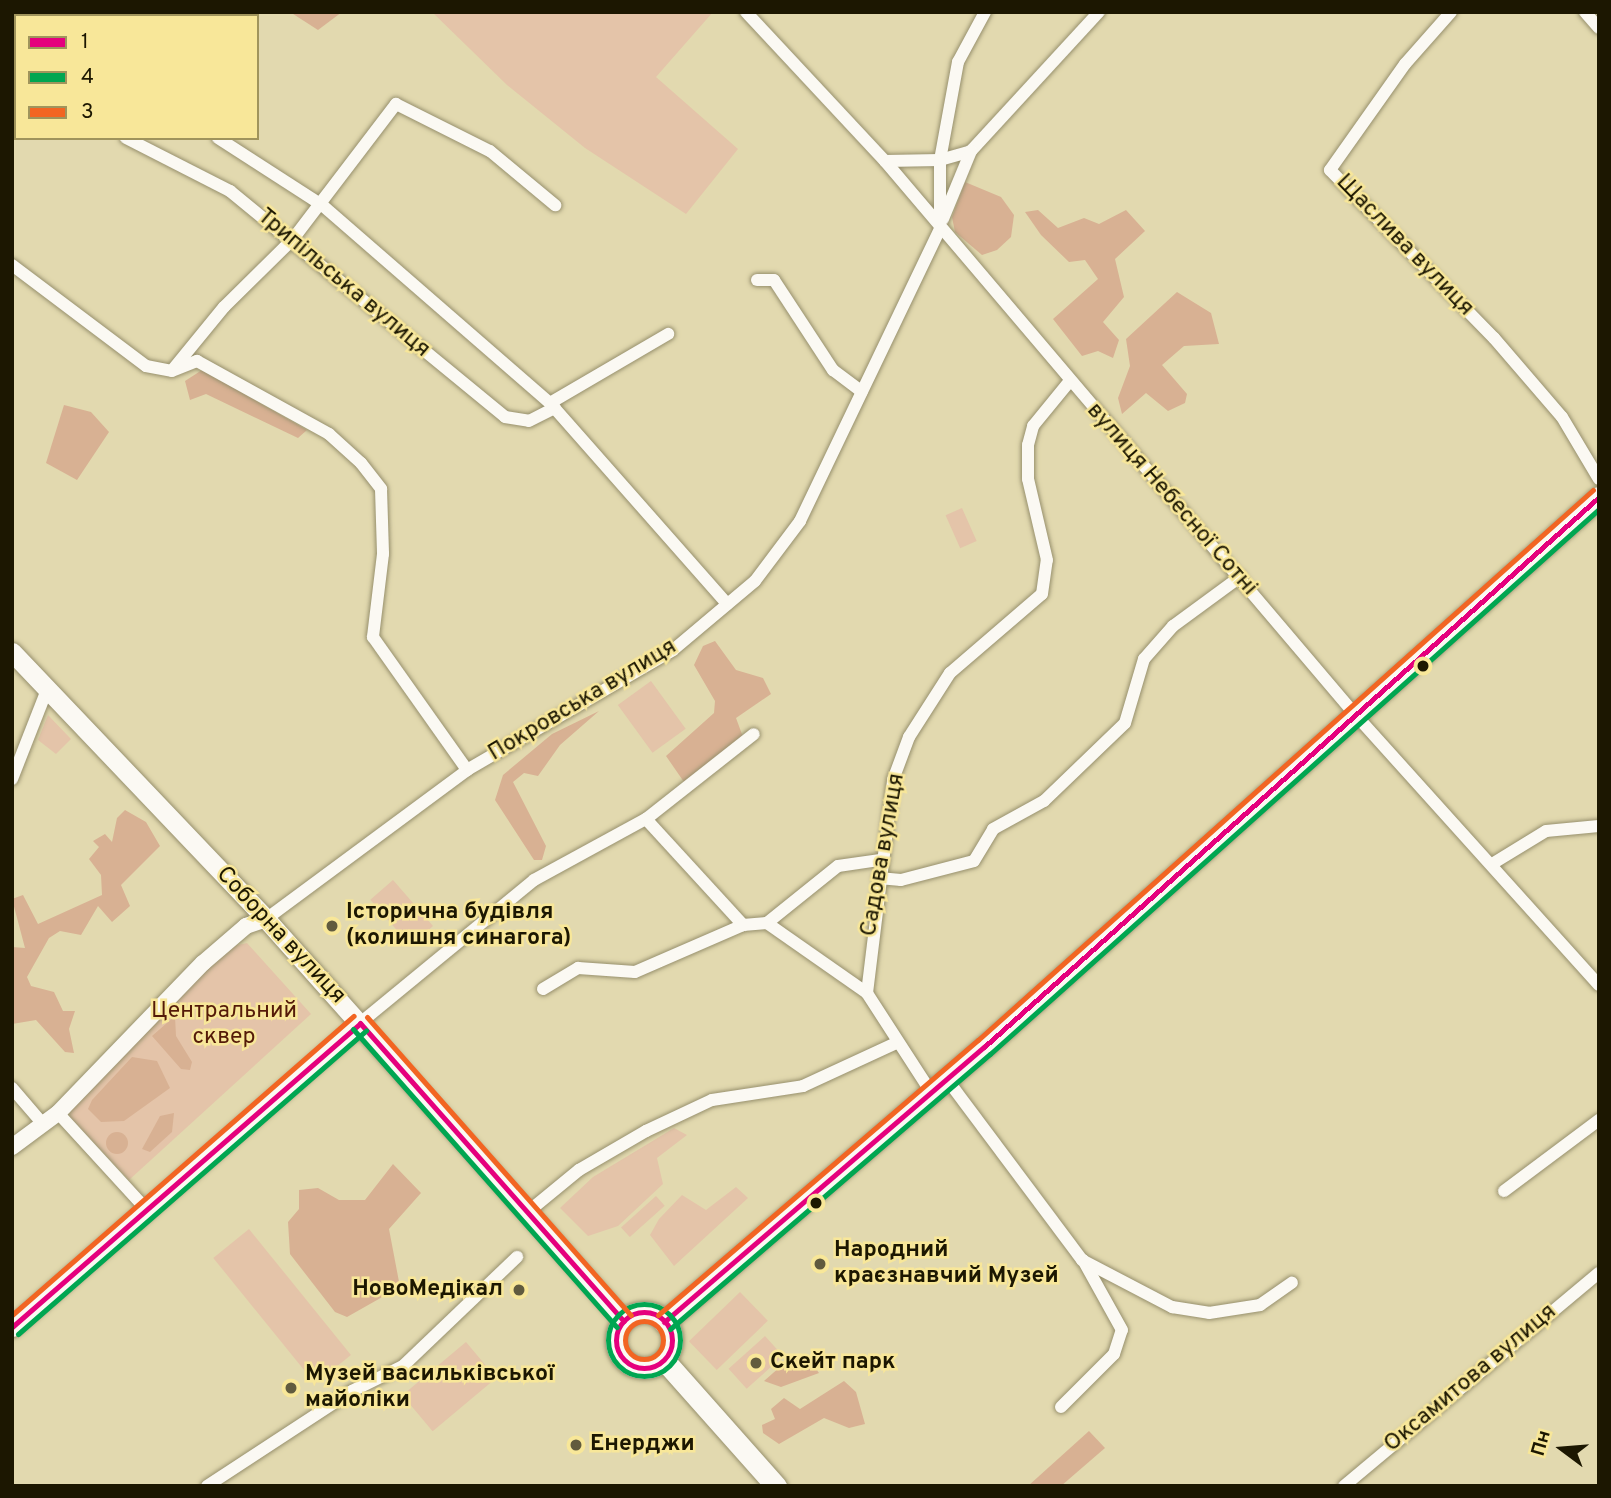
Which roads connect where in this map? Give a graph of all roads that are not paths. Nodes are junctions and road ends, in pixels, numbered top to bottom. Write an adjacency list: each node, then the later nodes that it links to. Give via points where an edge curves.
1 (746, 12): 11 (street, вулиця Небесної Сотні)
2 (985, 12): 10 (street, Покровська вулиця, via 958,62)
3 (1100, 12): 9 (street)
4 (1451, 12): 23 (street, Щаслива вулиця, via 1405,64 1330,170 1520,368 1594,462)
5 (1585, 12): 6 (street)
6 (1599, 28)
7 (130, 140): 15 (street, Трипільська вулиця, via 220,185)
8 (221, 140): 12 (street, Трипільська вулиця)
9 (971, 151): 10 (street); 14 (street)
10 (940, 160): 11 (street); 14 (street, Покровська вулиця)
11 (885, 161): 14 (street, вулиця Небесної Сотні)
12 (322, 205): 13 (street, via 396,104 490,150); 15 (street); 22 (street, Трипільська вулиця)
13 (555, 205)
14 (940, 229): 20 (street, вулиця Небесної Сотні); 21 (street, Покровська вулиця)
15 (293, 239): 19 (street, via 224,307); 22 (street, Трипільська вулиця, via 505,416 529,421)
16 (12, 265): 19 (street, via 146,366)
17 (757, 279): 21 (street, via 774,279 833,370)
18 (667, 334): 22 (street, Трипільська вулиця)
19 (172, 371): 31 (street, via 197,361 329,434 381,489 383,554 373,638)
20 (1069, 382): 25 (street, вулиця Небесної Сотні); 35 (street, Садова вулиця, via 1033,426 1028,445 1028,479 1047,559 1042,594 966,655 928,705 893,780)
21 (862, 392): 26 (street, Покровська вулиця, via 800,521 755,581)
22 (553, 405): 26 (street, Трипільська вулиця)
23 (1599, 479)
24 (1599, 497): 29 (main road)
25 (1240, 577): 29 (street, вулиця Небесної Сотні); 37 (street, via 1173,626 1144,659 1125,723 1045,801 993,829 974,861 901,880)
26 (727, 604): 31 (street, Покровська вулиця, via 673,650)
27 (12, 652): 28 (main road, Соборна вулиця)
28 (48, 687): 32 (street); 38 (main road, Соборна вулиця)
29 (1353, 712): 36 (street, вулиця Небесної Сотні); 46 (main road)
30 (754, 734): 33 (street)
31 (467, 769): 38 (street, Покровська вулиця)
32 (12, 779)
33 (646, 819): 40 (street); 44 (street, via 534,880)
34 (1599, 826): 36 (street, via 1546,831)
35 (879, 860): 37 (street, Садова вулиця); 39 (street, via 838,866)
36 (1492, 864): 41 (street, вулиця Небесної Сотні)
37 (879, 877): 43 (street, Садова вулиця)
38 (266, 919): 44 (main road, Соборна вулиця); 48 (street, via 246,926 203,963)
39 (766, 923): 40 (street); 43 (street)
40 (743, 925): 42 (street, via 635,972 578,968)
41 (1599, 985)
42 (543, 989)
43 (867, 993): 45 (street)
44 (360, 1023): 53 (main road); 54 (main road, Соборна вулиця)
45 (896, 1043): 46 (street); 54 (street, via 803,1086 712,1100 679,1115 579,1170)
46 (938, 1084): 56 (street); 60 (main road)
47 (12, 1088): 50 (street)
48 (58, 1113): 50 (street); 53 (street)
49 (1599, 1120): 52 (street)
50 (43, 1124): 51 (street)
51 (12, 1147)
52 (1504, 1191)
53 (144, 1207): 61 (main road)
54 (529, 1211): 59 (main road, Соборна вулиця)
55 (517, 1256): 64 (street, via 403,1366 352,1391)
56 (1083, 1260): 58 (street, via 1172,1307 1209,1313 1260,1305); 63 (street, via 1122,1330 1114,1354)
57 (1599, 1273): 66 (street, Оксамитова вулиця)
58 (1292, 1283)
59 (624, 1321): 60 (main road, via 644,1312); 62 (main road, via 616,1340 621,1357 637,1367)
60 (664, 1322): 62 (main road, via 671,1342)
61 (12, 1328)
62 (664, 1360): 65 (main road)
63 (1061, 1407)
64 (207, 1486)
65 (776, 1486)
66 (1344, 1486)

